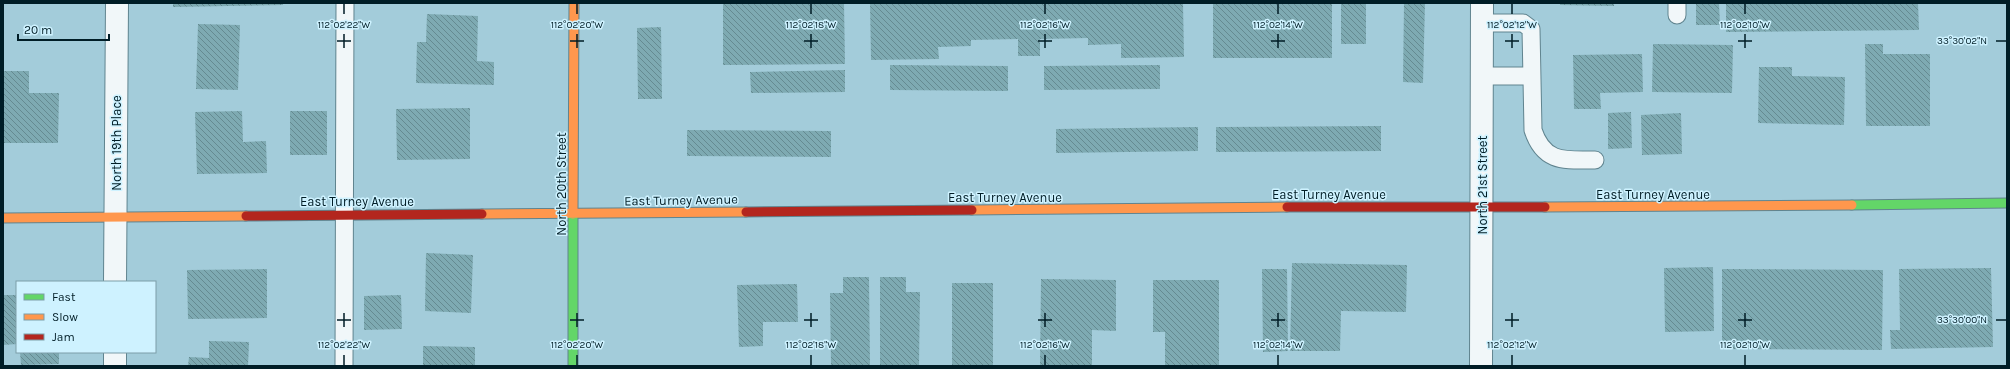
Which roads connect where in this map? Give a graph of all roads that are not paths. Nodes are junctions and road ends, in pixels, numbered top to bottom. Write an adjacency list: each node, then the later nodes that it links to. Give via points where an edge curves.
1 (117, 3): 12 (street, North 19th Place)
2 (345, 3): 10 (lane)
3 (574, 3): 11 (street, North 20th Street)
4 (1482, 13): 5 (street, North 21st Street); 6 (lane, via 1523,23 1531,29)
5 (1482, 76): 6 (lane); 9 (street, North 21st Street)
6 (1532, 76): 7 (lane, via 1533,130 1536,140 1550,155 1559,160)
7 (1595, 160)
8 (2007, 203): 9 (street, East Turney Avenue)
9 (1482, 206): 11 (street, East Turney Avenue); 19 (street, North 21st Street)
10 (344, 214): 11 (street, East Turney Avenue); 12 (street, East Turney Avenue); 17 (lane)
11 (574, 214): 18 (street, North 20th Street)
12 (116, 217): 13 (street, East Turney Avenue); 14 (street, North 19th Place)
13 (3, 218)
14 (115, 281)
15 (115, 353): 16 (street)
16 (115, 366)
17 (344, 366)
18 (573, 366)
19 (1481, 366)

